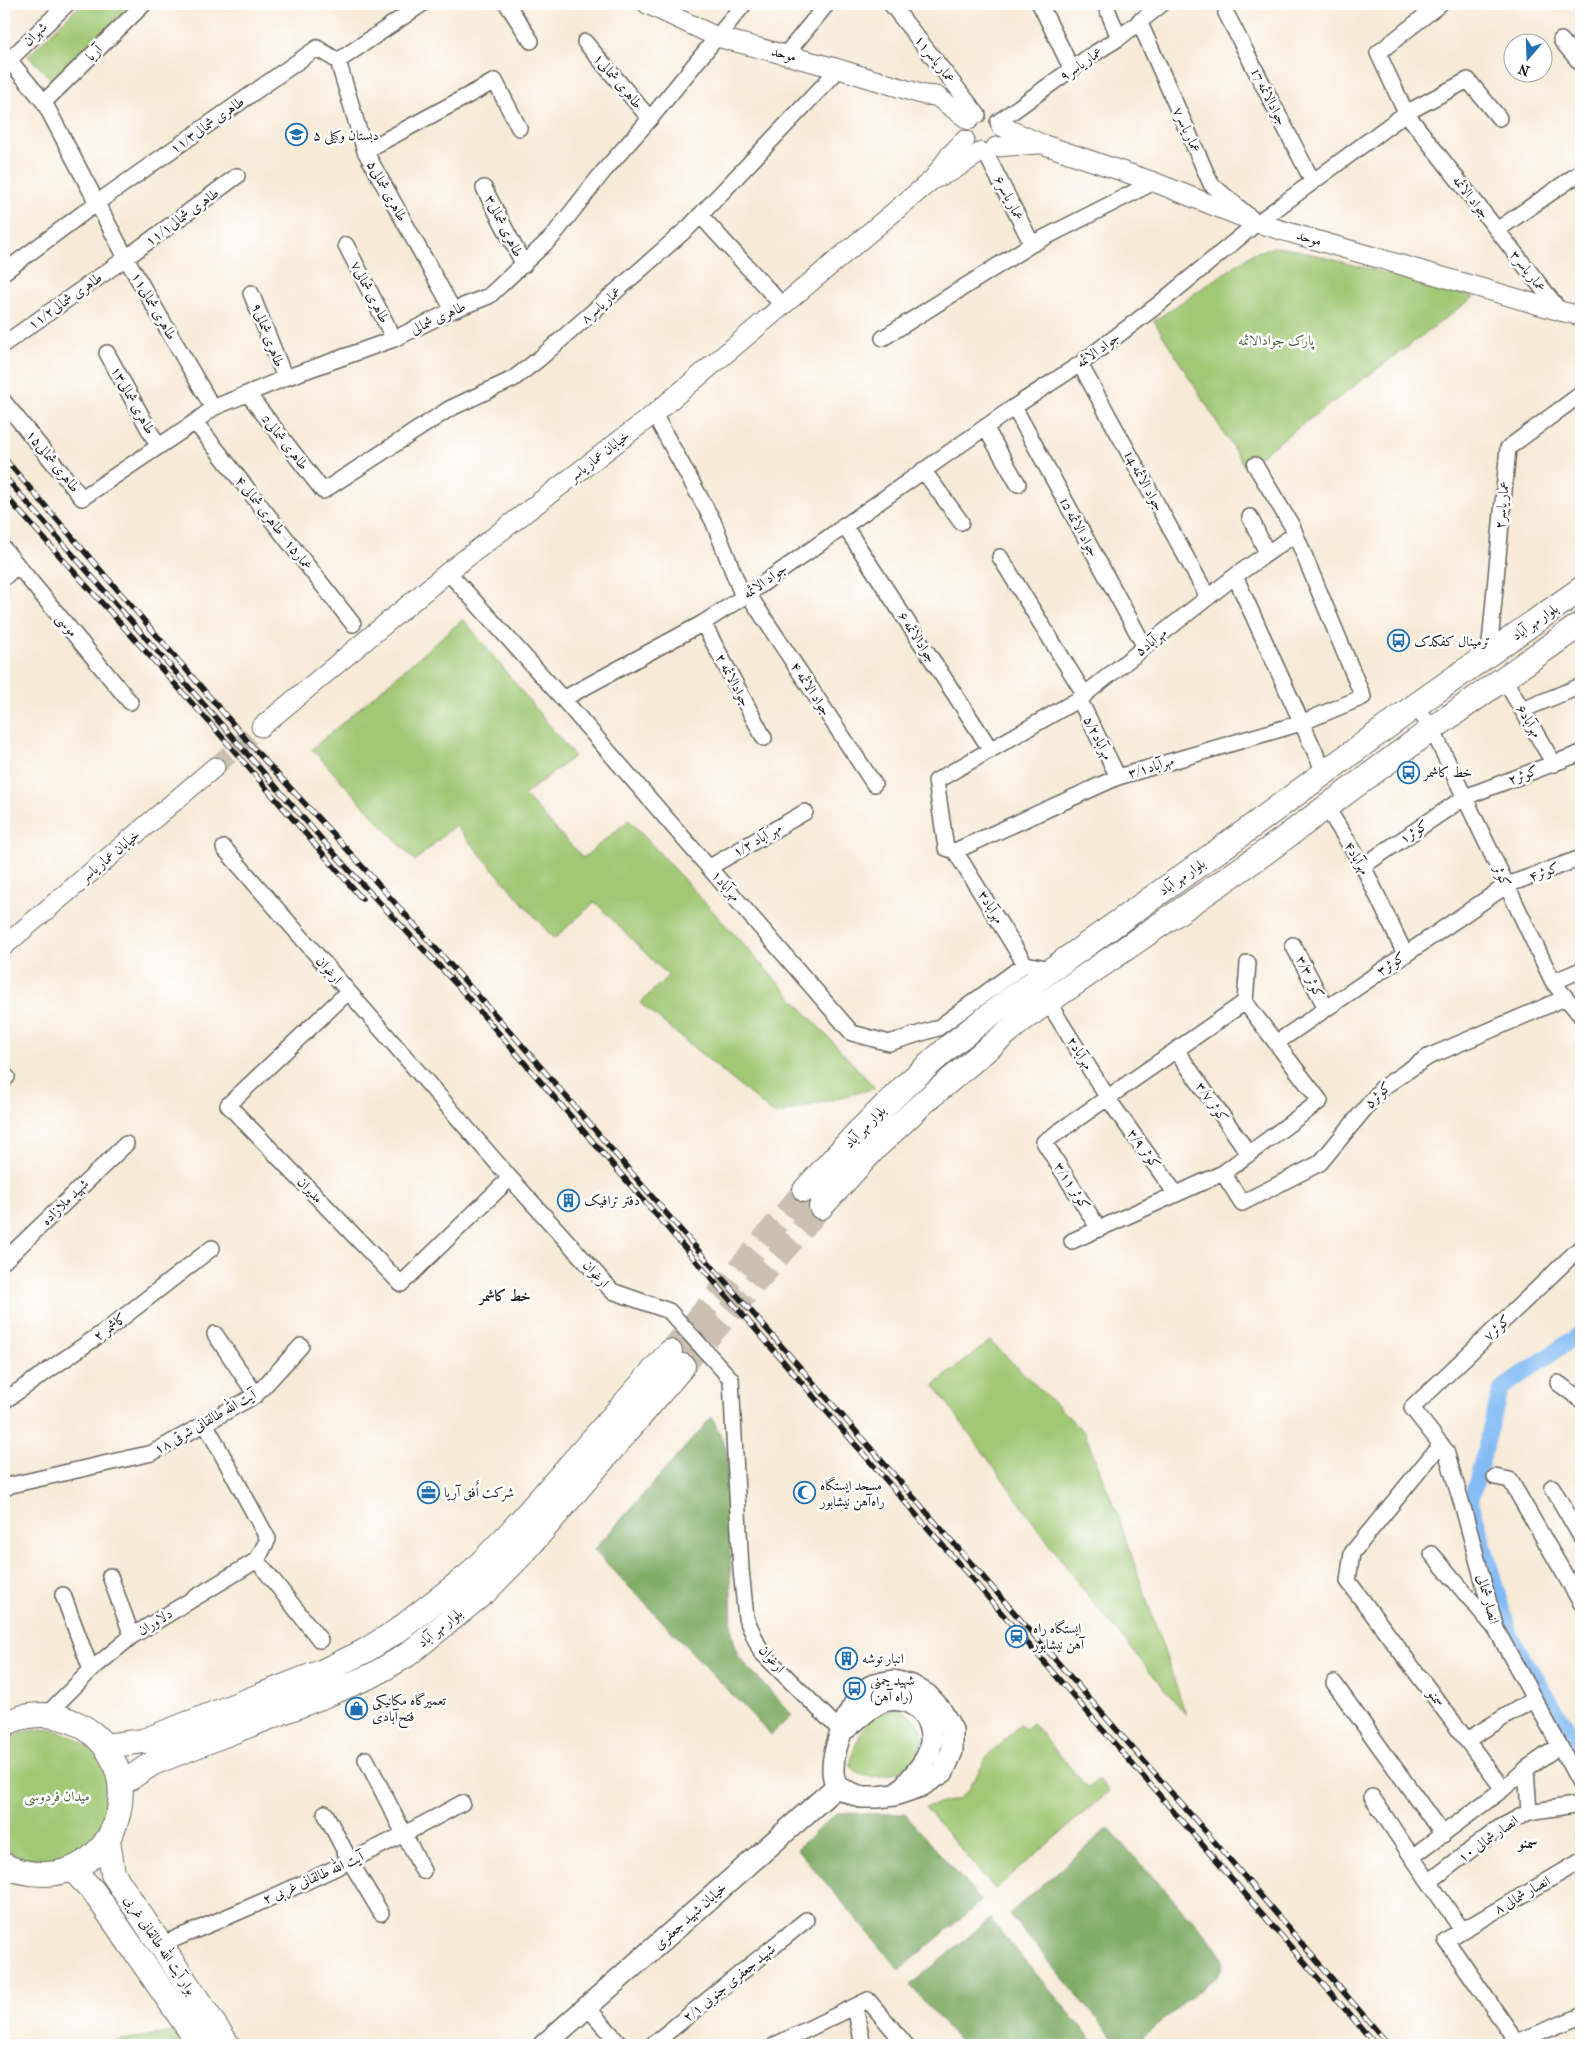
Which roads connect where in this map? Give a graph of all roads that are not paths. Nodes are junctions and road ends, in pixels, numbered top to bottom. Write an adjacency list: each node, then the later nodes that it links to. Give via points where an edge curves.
1 (67, 4): 22 (street, شهران)
2 (144, 4): 26 (street, آریا)
3 (422, 4): 21 (street)
4 (507, 4): 18 (street)
5 (647, 4): 15 (street, موحد)
6 (827, 4): 20 (street)
7 (892, 4): 31 (street, عمار یاسر۱۱)
8 (1040, 4): 25 (street)
9 (1105, 4): 16 (street)
10 (1162, 4): 14 (street, عمار یاسر۹)
11 (1440, 4): 27 (street, via 1378,53)
12 (741, 5): 15 (street, طاهری شمالی)
13 (1226, 13): 40 (street, جوادالائمه 17)
14 (1139, 21): 16 (street, عمار یاسر۹); 44 (street, عمار یاسر۷, via 1211,184)
15 (717, 37): 20 (street, موحد); 29 (street, طاهری شمالی)
16 (1119, 38): 25 (street, عمار یاسر۹)
17 (1560, 40): 23 (street)
18 (531, 41)
19 (585, 42): 29 (street, طاهری شمالی۱)
20 (786, 54): 24 (street, موحد)
21 (338, 61): 35 (street, طاهری شمالی۵); 42 (street, طاهری شمالی۱۱/۳, via 317,48)
22 (6, 62): 26 (street, طاهری شمالی۱۱)
23 (1581, 64)
24 (839, 69): 31 (street, موحد, via 936,96); 43 (street, عمار یاسر۸)
25 (1072, 70): 30 (street, عمار یاسر۹)
26 (44, 102): 42 (street, طاهری شمالی۱۱)
27 (1406, 114): 28 (street, via 1468,80); 40 (street, جواد الائمه); 45 (street, جواد الائمه)
28 (1499, 118)
29 (650, 120): 49 (street, طاهری شمالی, via 603,172 552,237)
30 (1000, 124): 31 (street, via 989,115); 33 (street, موحد); 34 (street, via 1002,137)
31 (969, 127): 34 (street, via 971,148); 38 (street)
32 (519, 128): 35 (street, via 495,81)
33 (1042, 144): 34 (street); 39 (street, موحد)
34 (987, 150): 38 (street); 47 (street, عمار یاسر۶)
35 (365, 151): 53 (street, طاهری شمالی۵)
36 (1581, 172): 45 (street, جواد الائمه)
37 (237, 176): 48 (street, طاهری شمالی۱۱/۱)
38 (933, 179): 52 (street, خیابان عمار یاسر)
39 (1154, 182): 44 (street, موحد); 47 (street)
40 (1313, 182): 44 (street, جواد الائمه)
41 (484, 188): 49 (street, طاهری شمالی۳)
42 (98, 202): 48 (street, طاهری شمالی۱۱); 50 (street, طاهری شمالی۱۱/۳)
43 (700, 215): 52 (street); 74 (street, عمار یاسر۸, via 514,379 449,410)
44 (1257, 223): 54 (street, موحد); 60 (street, جواد الائمه)
45 (1497, 230): 54 (street, عمار یاسر۳)
46 (346, 244): 57 (street, طاهری شمالی۷)
47 (1032, 244): 56 (street)
48 (126, 258): 58 (street, طاهری شمالی۱۱/۲); 66 (street, طاهری شمالی۱۱)
49 (524, 265): 53 (street, طاهری شمالی, via 489,296)
50 (4, 272)
51 (251, 293): 61 (street, طاهری شمالی۹)
52 (783, 306): 67 (street, خیابان عمار یاسر)
53 (452, 310): 57 (street, طاهری شمالی)
54 (1560, 311): 55 (street, موحد)
55 (1581, 316)
56 (884, 338)
57 (394, 339): 61 (street, طاهری شمالی)
58 (4, 344)
59 (107, 353): 70 (street, طاهری شمالی۱۳)
60 (1080, 364): 65 (street, جواد الائمه); 89 (street, جواد الائمه 14)
61 (285, 378): 62 (street, طاهری شمالی)
62 (248, 394): 66 (street, طاهری شمالی); 74 (street, طاهری شمالی2)
63 (1581, 394): 94 (street, عمار یاسر۲, via 1508,448)
64 (4, 402): 75 (street, طاهری شمالی۱۵)
65 (1014, 407): 69 (street, جواد الائمه); 93 (street, جواد الائمه 12)
66 (213, 408): 68 (street, طاهری شمالی)
67 (654, 414): 84 (street, خیابان عمار یاسر); 88 (street, جواد الائمه ۴, via 713,520)
68 (195, 422): 70 (street, طاهری شمالی); 91 (street, عمار۱۵ - طاهری شمالی ۴)
69 (985, 427): 72 (street, جواد الائمه); 73 (street)
70 (158, 446): 75 (street, طاهری شمالی)
71 (1255, 465): 79 (street)
72 (923, 470): 77 (street); 78 (street, جواد الائمه)
73 (1018, 484)
74 (323, 491)
75 (82, 498)
76 (1250, 517): 81 (street)
77 (961, 522)
78 (844, 524): 88 (street, جواد الائمه); 106 (street, جوادالائمه ۶)
79 (1295, 534): 81 (street, مهرآباد۵); 102 (street, مهرآباد۳/۱, via 1363,697)
80 (4, 549): 83 (street, موسی)
81 (1267, 553): 85 (street, مهرآباد۵)
82 (1000, 557): 97 (street, مهرآباد۵/۲)
83 (17, 565): 86 (street); 99 (street, موسی)
84 (448, 572): 98 (street, مهرآباد۱); 103 (street, خیابان عمار یاسر)
85 (1234, 576): 89 (street, مهرآباد۵); 102 (street)
86 (4, 578)
87 (1581, 590): 94 (main road, بلوار مهر آباد)
88 (745, 595): 90 (street, جواد الائمه); 112 (street, جواد الائمه ۴)
89 (1208, 597): 93 (street, مهرآباد۵)
90 (703, 623): 98 (street, جواد الائمه); 105 (street, جوادالائمه ۲)
91 (353, 624)
92 (1581, 624): 95 (main road, بلوار مهر آباد)
93 (1145, 647): 97 (street, مهرآباد۵)
94 (1489, 654): 100 (main road, بلوار مهر آباد)
95 (1504, 679): 101 (street, مهرآباد۶); 104 (main road, بلوار مهر آباد)
96 (1581, 686): 101 (street)
97 (1082, 697): 106 (street, مهرآباد۵); 111 (street, مهرآباد۵/۲)
98 (564, 699): 120 (street, مهرآباد۱)
99 (130, 702)
100 (1415, 706): 104 (street, کوثر); 110 (main road, بلوار مهر آباد)
101 (1522, 710): 108 (street, مهرآباد۶)
102 (1301, 723): 110 (street); 111 (street, مهرآباد۳/۱)
103 (260, 727)
104 (1432, 729): 113 (street, کوثر); 114 (main road, بلوار مهر آباد)
105 (764, 738)
106 (990, 750): 117 (street, مهرآباد۵, via 936,781)
107 (1581, 753): 108 (street, کوثر۲)
108 (1554, 764): 113 (street, کوثر۲)
109 (215, 767): 123 (street, خیابان عمار یاسر)
110 (1324, 774): 127 (main road, بلوار مهر آباد)
111 (1118, 777): 117 (street, مهرآباد۳/۱)
112 (874, 784)
113 (1465, 798): 119 (street, کوثر۱); 121 (street, کوثر)
114 (1327, 808): 119 (street, مهرآباد۴); 132 (main road, بلوار مهر آباد)
115 (805, 812): 120 (street, مهر آباد ۱/۲)
116 (224, 848): 130 (street, ارغوان)
117 (951, 850): 126 (street, مهرآباد۳)
118 (1581, 858): 121 (street, کوثر۴)
119 (1364, 866): 124 (street, مهرآباد۴)
120 (710, 867): 126 (street, مهرآباد۱, via 852,1033 889,1043 938,1028)
121 (1507, 885): 124 (street, کوثر۳); 129 (street, کوثر)
122 (1293, 945): 134 (street, کوثر ۳/۳)
123 (4, 946)
124 (1405, 954): 134 (street, کوثر۳)
125 (1248, 962): 133 (street)
126 (1025, 964): 127 (street)
127 (1052, 969): 132 (main road, بلوار مهر آباد, via 951,1045 907,1084 858,1132 813,1199 924,1102)
128 (1581, 970): 129 (street)
129 (1554, 982): 131 (street, کوثر)
130 (348, 992): 142 (street, ارغوان); 142 (street, مدیران, via 228,1105 401,1284)
131 (1565, 998): 135 (street, کوثر); 141 (street, کوثر۵, via 1428,1057 1382,1088 1320,1163 1303,1172 1242,1203)
132 (1048, 1002): 138 (street, مهرآباد۲)
133 (1245, 1002): 136 (street); 137 (street)
134 (1326, 1008): 136 (street, کوثر۳)
135 (1581, 1016)
136 (1276, 1043): 140 (street, via 1320,1101)
137 (1176, 1050): 138 (street); 140 (street, کوثر ۳/۷)
138 (1109, 1100): 143 (street, کوثر ۳/۹); 144 (street, کوثر ۳/۱۱, via 1044,1142)
139 (126, 1144): 148 (street, شهید ملازاده)
140 (1249, 1154): 141 (street)
141 (1224, 1173): 143 (street)
142 (510, 1178): 175 (street, ارغوان, via 612,1291 669,1310 731,1378 746,1618 761,1652)
143 (1176, 1194): 144 (street)
144 (1099, 1229): 145 (street)
145 (1072, 1241)
146 (1581, 1247): 155 (street, کوثر۷)
147 (212, 1248): 153 (street, کاشمر ۲, via 108,1329)
148 (4, 1261)
149 (215, 1334): 152 (street)
150 (301, 1346): 152 (street, آیت الله طالقانی شرقی ۱۸)
151 (1558, 1383): 154 (street)
152 (256, 1395): 156 (street, آیت الله طالقانی شرقی ۱۸)
153 (6, 1397)
154 (1581, 1400)
155 (1412, 1408): 157 (street, انصار شمالی)
156 (205, 1423): 160 (street, آیت الله طالقانی شرقی ۱۸, via 152,1452); 163 (street, دلاوران, via 268,1540)
157 (1441, 1444): 167 (street, انصار شمالی, via 1464,1511); 176 (street, سمنو, via 1352,1553 1348,1581)
158 (1495, 1477): 166 (street, via 1510,1480)
159 (1552, 1487): 161 (street)
160 (4, 1488)
161 (1581, 1537)
162 (1432, 1554): 167 (street)
163 (257, 1560): 168 (street, دلاوران); 169 (street)
164 (110, 1576): 168 (street)
165 (63, 1595): 170 (street)
166 (1579, 1596)
167 (1496, 1629): 172 (street, انصار شمالی)
168 (132, 1636): 170 (street, دلاوران)
169 (320, 1640)
170 (91, 1670): 173 (street, دلاوران)
171 (1334, 1683): 190 (street)
172 (1534, 1699): 176 (street); 178 (street, انصار شمالی)
173 (47, 1714): 174 (main road); 177 (main road, via 69,1719 89,1730)
174 (8, 1717)
175 (842, 1731): 183 (main road, via 833,1770); 183 (main road, via 855,1704 868,1688 894,1682 912,1686 927,1695 940,1709 952,1730 952,1750 943,1772 921,1786 898,1794 861,1797)
176 (1467, 1740): 184 (street, سمنو)
177 (105, 1746): 181 (main road, via 116,1764); 181 (main road, بلوار مهر آباد, via 143,1741 303,1679 363,1652 397,1631 475,1569 676,1359 525,1551 485,1592 408,1655 326,1695 153,1763)
178 (1560, 1746): 180 (street); 182 (street, انصار شمالی)
179 (366, 1758): 191 (street)
180 (1526, 1769): 184 (street); 188 (street)
181 (121, 1784): 192 (main road, via 117,1822)
182 (1581, 1785)
183 (836, 1787): 205 (main road, خیابان شهید جعفری)
184 (1503, 1789): 190 (street)
185 (1372, 1797): 193 (street)
186 (462, 1803): 191 (street, آیت الله طالقانی غربی ۲)
187 (1581, 1804): 188 (street, انصار شمالی ۱۰)
188 (1529, 1812): 199 (street, انصار شمالی ۱۰, via 1500,1828)
189 (325, 1813): 195 (street)
190 (1443, 1835): 193 (street)
191 (404, 1836): 195 (street, آیت الله طالقانی غربی ۲); 198 (street)
192 (108, 1840): 197 (main road); 203 (main road, بوار آیت الله طالقانی غربی, via 113,1874)
193 (1412, 1857): 199 (street)
194 (1581, 1861): 202 (street, انصار شمالی ۸)
195 (350, 1862): 200 (street); 203 (street, آیت الله طالقانی غربی ۲)
196 (4, 1865): 197 (main road, via 32,1874)
197 (73, 1870): 207 (main road, بوار آیت الله طالقانی غربی, via 100,1900)
198 (423, 1870)
199 (1429, 1882): 202 (street)
200 (381, 1913)
201 (806, 1920): 211 (street, شهید جعفری جنوبی ۲/۱)
202 (1462, 1930): 206 (street, via 1446,1940 1517,2042)
203 (160, 1945): 208 (main road, بوار آیت الله طالقانی غربی)
204 (861, 2003): 212 (street); 213 (street); 214 (street)
205 (587, 2007): 209 (main road, خیابان شهید جعفری); 210 (street)
206 (1581, 2016)
207 (200, 2045)
208 (228, 2045)
209 (544, 2045)
210 (621, 2045)
211 (652, 2045)
212 (775, 2045)
213 (863, 2045)
214 (906, 2045)

